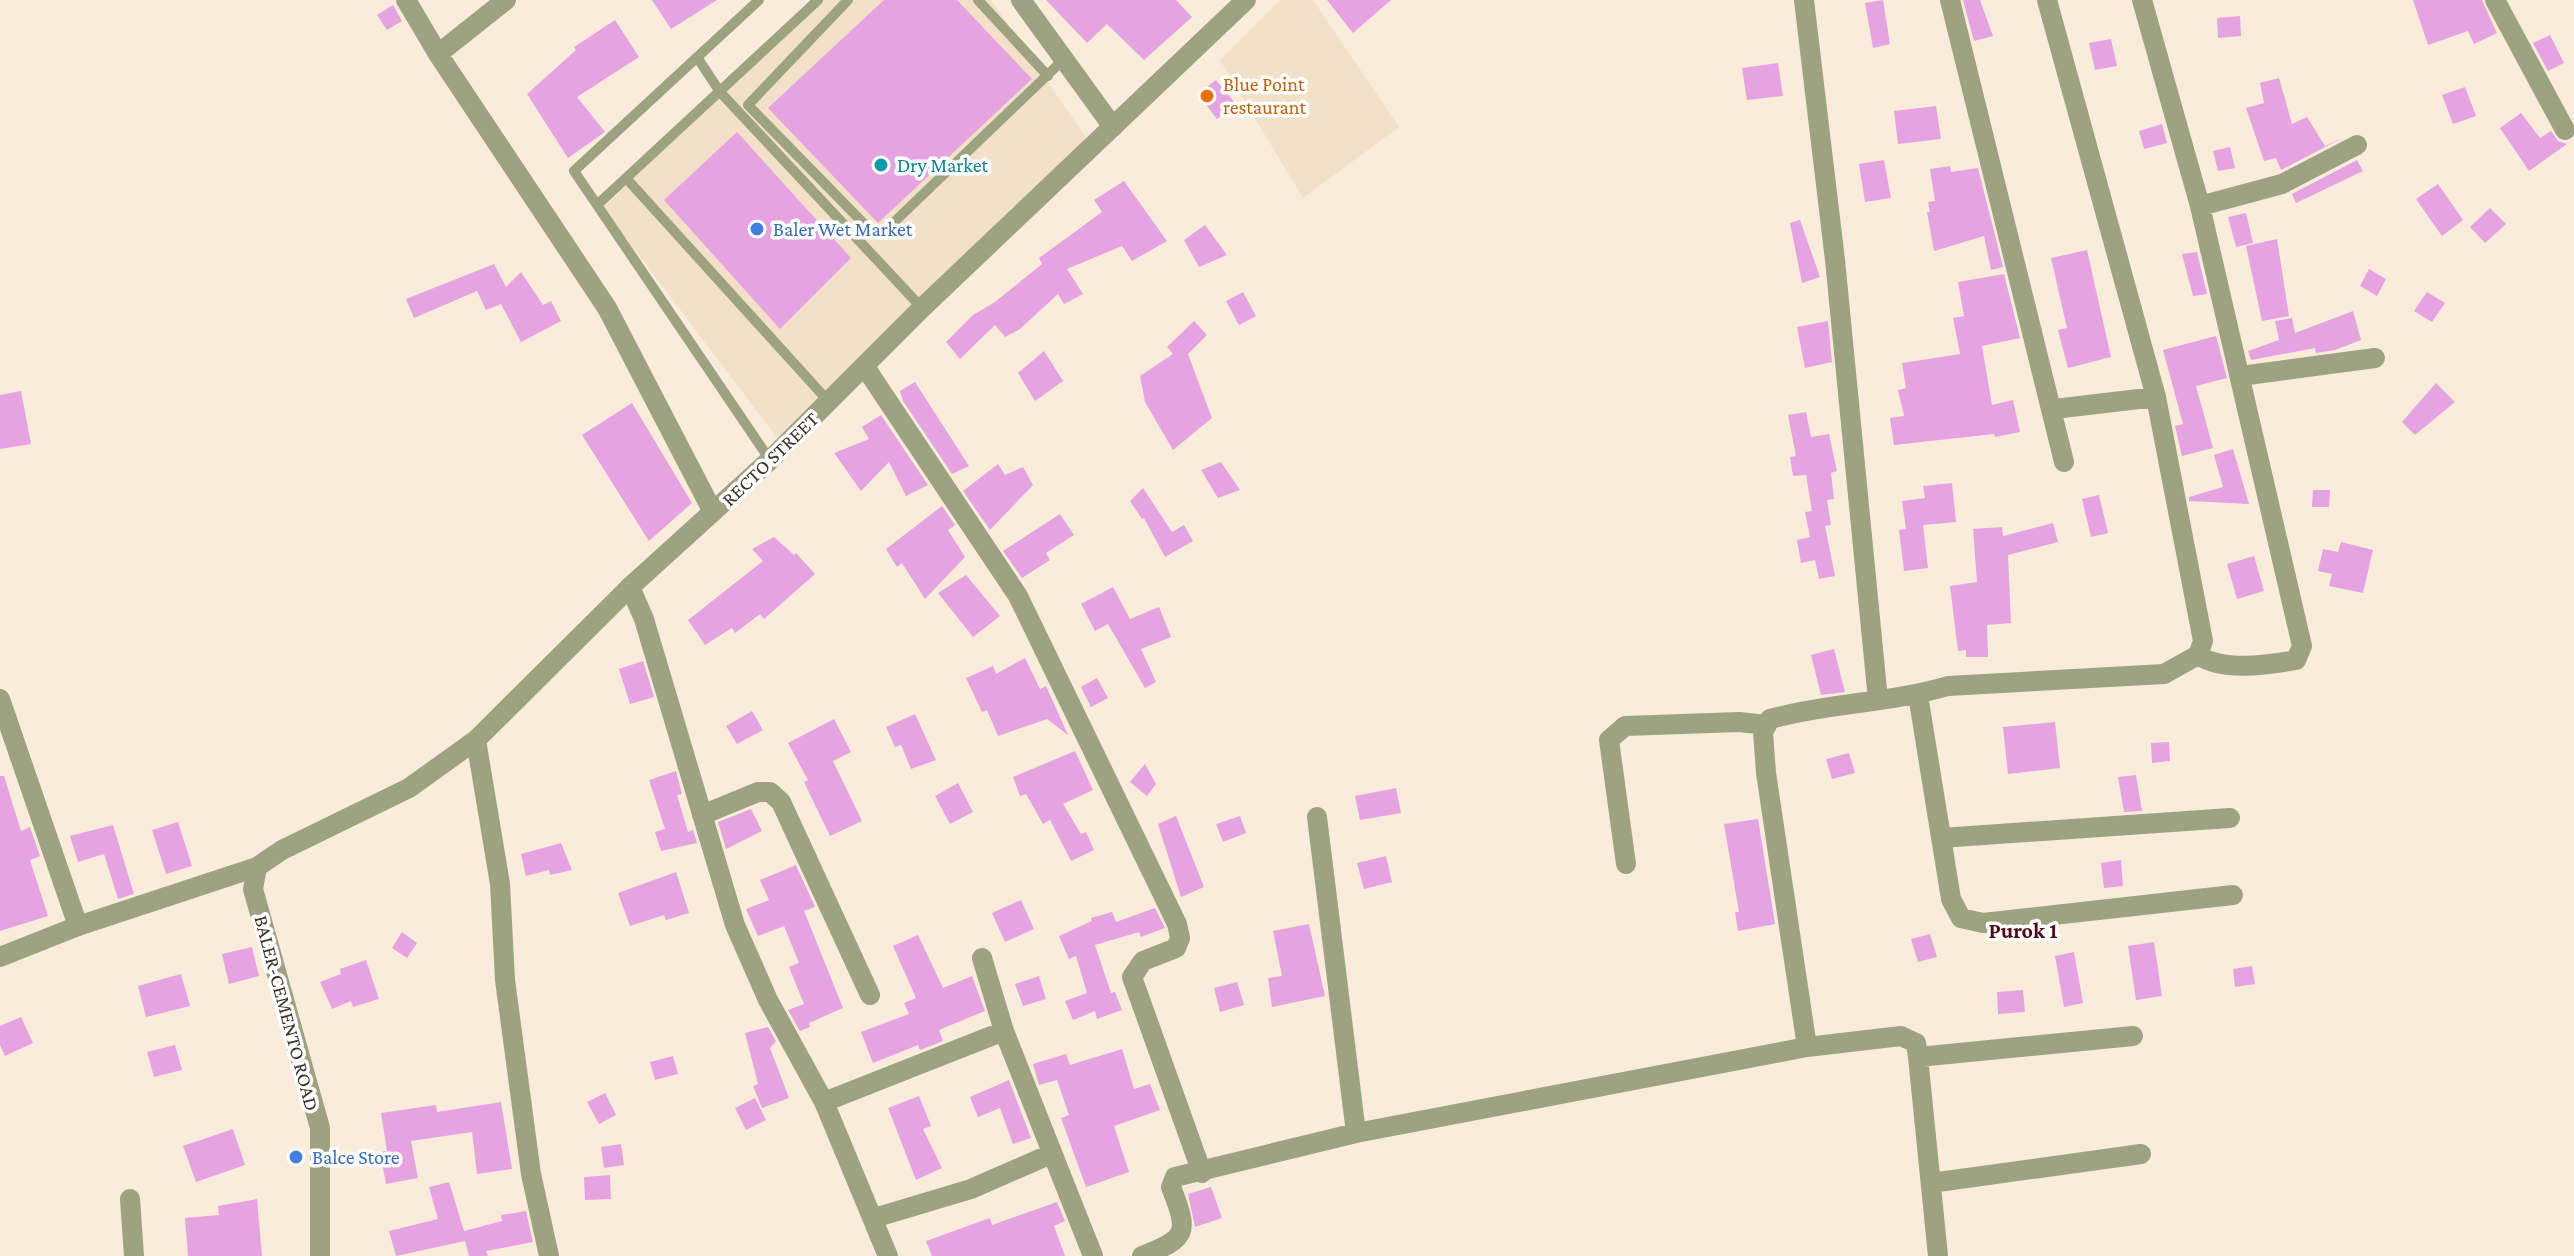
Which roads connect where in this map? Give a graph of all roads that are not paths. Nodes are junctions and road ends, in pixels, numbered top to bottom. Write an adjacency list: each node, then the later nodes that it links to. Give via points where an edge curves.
1 (406, 0): 14 (street)
2 (506, 0): 14 (street)
3 (759, 0): 15 (lane)
4 (818, 0): 18 (lane)
5 (848, 0): 17 (lane, via 748,105 873,233 890,226)
6 (978, 0): 17 (lane)
7 (1021, 0): 16 (street)
8 (1246, 0): 19 (street, RECTO STREET)
9 (1804, 0): 39 (street)
10 (1950, 0): 31 (street)
11 (2047, 0): 29 (street)
12 (2142, 0): 24 (street)
13 (2495, 0): 20 (street)
14 (438, 54): 34 (street, via 607,308)
15 (697, 57): 18 (lane); 23 (lane, via 574,171)
16 (1063, 60): 17 (lane); 19 (street)
17 (1048, 76)
18 (720, 92): 22 (lane); 25 (lane)
19 (1113, 127): 25 (street, RECTO STREET)
20 (2565, 130)
21 (2357, 145): 24 (street, via 2282,184)
22 (626, 178): 23 (lane); 30 (lane)
23 (597, 205): 32 (lane)
24 (2200, 206): 28 (street)
25 (922, 308): 27 (street, RECTO STREET)
26 (2375, 358): 28 (street)
27 (865, 367): 30 (street, RECTO STREET); 61 (street, via 1018,596 1177,924 1176,948 1143,961 1132,977)
28 (2241, 376): 36 (street, via 2302,646 2296,660 2269,665 2209,663)
29 (2156, 397): 31 (street); 36 (street, via 2203,641)
30 (829, 402): 32 (street, RECTO STREET)
31 (2054, 409): 33 (street)
32 (770, 460): 34 (street, RECTO STREET)
33 (2064, 462)
34 (713, 512): 35 (street, RECTO STREET)
35 (630, 587): 41 (street, RECTO STREET); 42 (street)
36 (2198, 655): 37 (street, via 2164,674 1948,686)
37 (1918, 695): 39 (street); 45 (street)
38 (0, 699): 49 (street)
39 (1878, 700): 40 (street, via 1806,710 1770,719)
40 (1767, 725): 46 (street, via 1625,726 1609,740); 55 (street, via 1766,773)
41 (476, 740): 47 (street, RECTO STREET, via 409,788); 67 (street, via 500,884 505,980 531,1174)
42 (702, 815): 52 (street, via 758,792 770,792 781,802); 57 (street, via 735,925 768,1000)
43 (1317, 817): 58 (street)
44 (2230, 818): 45 (street)
45 (1941, 838): 48 (street, via 1951,899 1961,918 1983,923)
46 (1626, 864)
47 (257, 867): 49 (street, RECTO STREET); 66 (street, BALER-CEMENTO ROAD, via 253,889 320,1128)
48 (2233, 895)
49 (78, 926): 50 (street, RECTO STREET)
50 (0, 957)
51 (982, 958): 53 (street)
52 (870, 995)
53 (1004, 1031): 57 (street); 59 (street)
54 (2133, 1036): 56 (street)
55 (1807, 1047): 56 (street, via 1901,1036 1916,1043); 58 (street)
56 (1918, 1057): 62 (street)
57 (824, 1102): 64 (street)
58 (1356, 1133): 61 (street)
59 (1051, 1154): 64 (street, via 971,1189); 69 (street)
60 (2141, 1154): 62 (street)
61 (1202, 1173): 70 (street, via 1175,1177 1171,1187 1180,1210 1180,1235 1174,1244)
62 (1931, 1183): 71 (street)
63 (130, 1199): 65 (street)
64 (874, 1218): 68 (street)
65 (134, 1256)
66 (320, 1256)
67 (549, 1256)
68 (888, 1256)
69 (1093, 1256)
70 (1142, 1256)
71 (1938, 1256)

